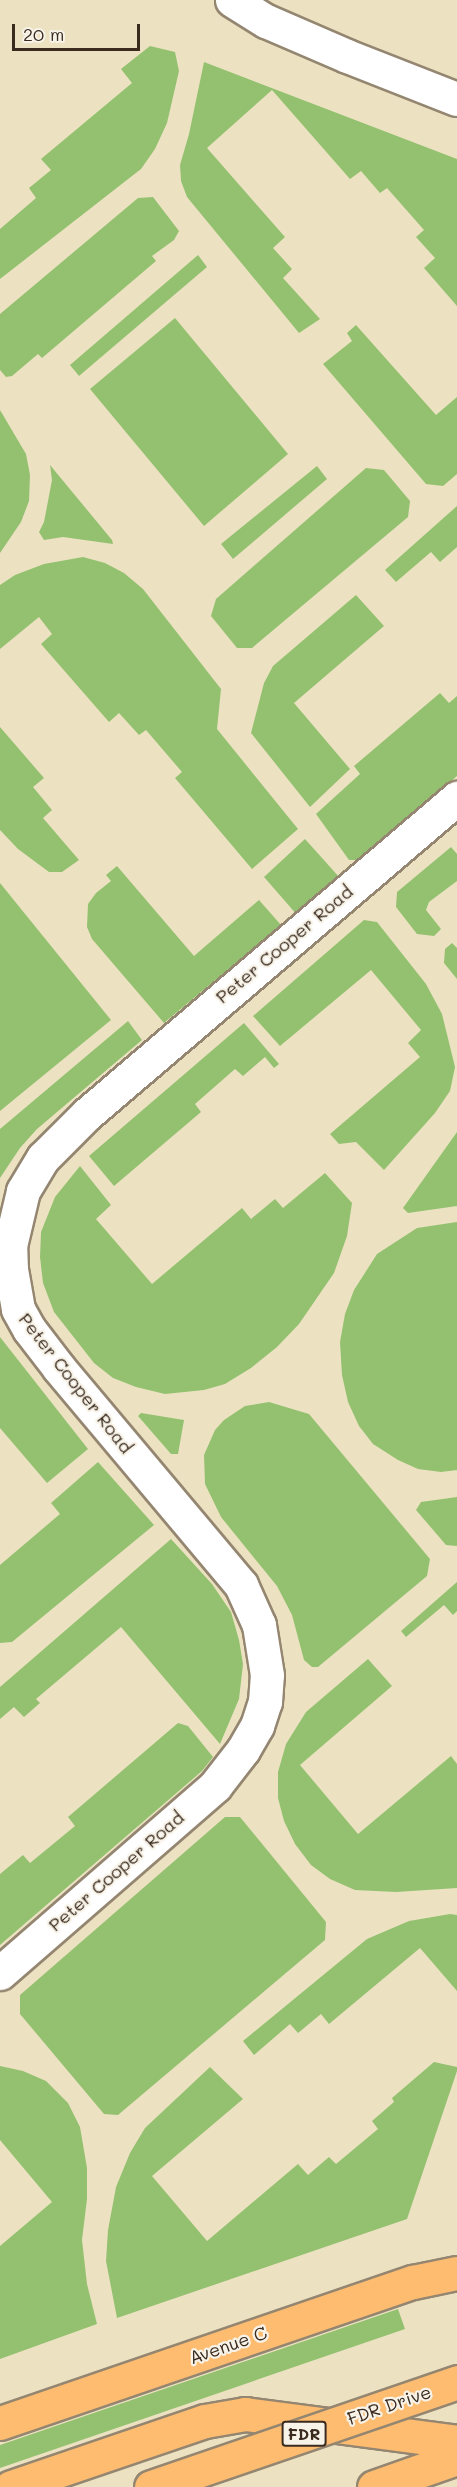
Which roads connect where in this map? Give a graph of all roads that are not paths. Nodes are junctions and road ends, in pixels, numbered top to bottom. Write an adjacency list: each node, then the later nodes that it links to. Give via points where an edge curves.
1 (232, 0): 2 (street, via 257,17 327,48)
2 (457, 99)
3 (457, 798): 4 (street, Peter Cooper Road, via 87,1114 43,1158 23,1191 10,1246 18,1309 59,1368 241,1585 259,1625 267,1675 266,1702 257,1726 214,1786)
4 (0, 1973)
5 (455, 2269): 7 (main road, Avenue C)
6 (457, 2382): 11 (main road, FDR Drive / FDR, bridge)
7 (0, 2423)
8 (457, 2442): 10 (main road, via 245,2414 205,2421)
9 (457, 2458): 12 (main road)
10 (11, 2487)
11 (151, 2487)
12 (374, 2487)

